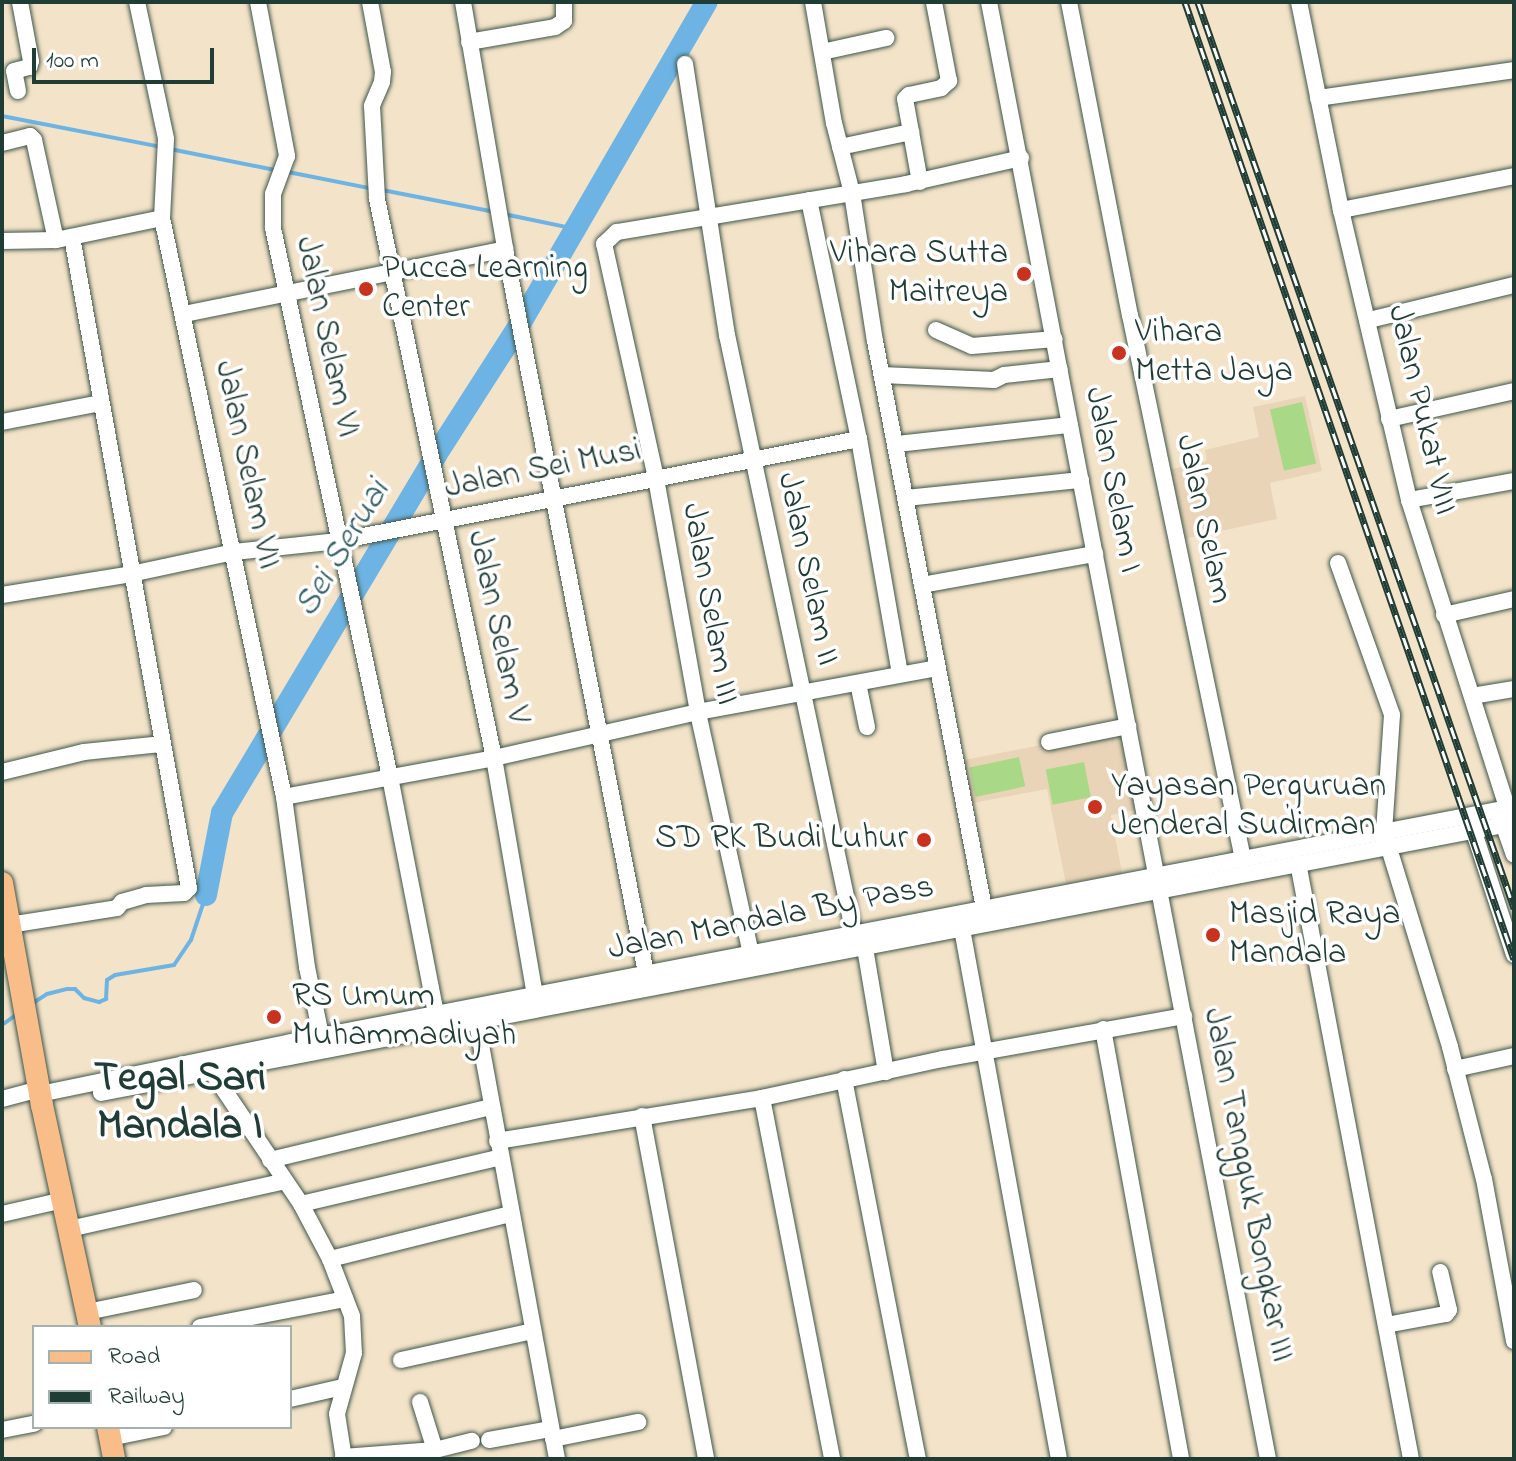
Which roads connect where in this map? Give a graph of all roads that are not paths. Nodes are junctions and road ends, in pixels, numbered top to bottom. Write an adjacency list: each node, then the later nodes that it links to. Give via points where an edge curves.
1 (20, 2): 17 (street, via 31,61 29,67)
2 (137, 2): 30 (street, Jalan Selam VII, via 166,147)
3 (258, 2): 36 (street, Jalan Selam VI, via 286,162 273,194)
4 (370, 2): 34 (street, Jalan Selam V, via 383,72 372,106)
5 (463, 2): 13 (street)
6 (564, 2): 13 (street, via 564,21 555,27)
7 (813, 2): 14 (street)
8 (934, 2): 20 (street, via 949,81 906,97)
9 (989, 2): 23 (street, Jalan Selam I)
10 (1069, 2): 87 (street, Jalan Selam)
11 (1300, 2): 19 (street, Jalan Pukat VIII)
12 (886, 38): 14 (street)
13 (469, 42): 33 (street)
14 (822, 52): 22 (street)
15 (685, 64): 29 (street, Jalan Selam II)
16 (1514, 70): 19 (street)
17 (8, 72): 18 (street)
18 (18, 91)
19 (1318, 98): 28 (street, Jalan Pukat VIII)
20 (911, 132): 22 (street); 25 (street)
21 (2, 143): 31 (street, via 30,136 34,140)
22 (840, 147): 26 (street)
23 (1021, 158): 25 (street); 40 (street, Jalan Selam I)
24 (1514, 176): 28 (street)
25 (920, 182): 26 (street)
26 (852, 193): 27 (street); 42 (street)
27 (809, 200): 29 (street); 48 (street)
28 (1341, 210): 38 (street, Jalan Pukat VIII)
29 (708, 216): 50 (street, Jalan Selam II); 51 (street, Jalan Selam III, via 617,232 607,238 604,251)
30 (162, 218): 31 (street); 37 (street, Jalan Selam VII)
31 (64, 238): 32 (street); 44 (street)
32 (2, 241)
33 (505, 249): 34 (street); 55 (street)
34 (391, 270): 36 (street); 57 (street, Jalan Selam V)
35 (1514, 285): 38 (street)
36 (284, 292): 37 (street); 58 (street, Jalan Selam VI)
37 (184, 314): 59 (street, Jalan Selam VII)
38 (1369, 320): 45 (street, Jalan Pukat VIII)
39 (936, 330): 40 (street, via 972,346)
40 (1055, 339): 41 (street, Jalan Selam I)
41 (1060, 369): 42 (street, via 994,380); 47 (street, Jalan Selam I)
42 (882, 375): 49 (street)
43 (1514, 391): 45 (street)
44 (101, 403): 46 (street); 62 (street)
45 (1389, 419): 56 (street, Jalan Pukat VIII)
46 (2, 422)
47 (1070, 425): 49 (street); 52 (street, Jalan Selam I)
48 (859, 439): 50 (street, Jalan Sei Musi); 68 (street)
49 (897, 444): 54 (street)
50 (752, 459): 51 (street, Jalan Sei Musi); 71 (street, Jalan Selam II)
51 (656, 478): 55 (street, Jalan Sei Musi); 73 (street, Jalan Selam III)
52 (1081, 480): 54 (street); 60 (street, Jalan Selam I)
53 (1514, 481): 56 (street)
54 (906, 498): 63 (street)
55 (555, 500): 57 (street, Jalan Sei Musi); 76 (street)
56 (1409, 500): 66 (street, Jalan Pukat VIII)
57 (445, 520): 58 (street, Jalan Sei Musi); 79 (street, Jalan Selam V)
58 (338, 541): 59 (street, Jalan Sei Musi); 81 (street, Jalan Selam VI)
59 (234, 552): 62 (street, Jalan Sei Musi); 82 (street, Jalan Selam VII)
60 (1095, 554): 63 (street); 74 (street, Jalan Selam I)
61 (1338, 563): 85 (street, via 1392,715)
62 (131, 574): 64 (street, Jalan Sei Musi); 78 (street)
63 (922, 585): 67 (street)
64 (2, 595)
65 (1514, 599): 66 (street)
66 (1444, 615): 72 (street, Jalan Pukat VIII)
67 (937, 668): 68 (street); 91 (street)
68 (900, 673): 69 (street)
69 (858, 683): 71 (street); 75 (street)
70 (1514, 689): 72 (street)
71 (804, 692): 73 (street); 94 (street, Jalan Selam II)
72 (1472, 696): 83 (street, Jalan Pukat VIII)
73 (698, 712): 76 (street); 97 (street, Jalan Selam III)
74 (1128, 726): 77 (street); 89 (street, Jalan Selam I)
75 (867, 727)
76 (598, 734): 79 (street); 99 (street)
77 (1049, 742)
78 (161, 744): 80 (street, via 84,752); 93 (street, via 187,892 146,895 117,908)
79 (494, 758): 81 (street); 100 (street, Jalan Selam V)
80 (2, 772)
81 (390, 777): 82 (street); 101 (street, Jalan Selam VI)
82 (284, 797): 105 (street, Jalan Selam VII)
83 (1508, 816): 84 (street, Jalan Mandala By Pass); 86 (street, Jalan Pukat VIII)
84 (1471, 823): 85 (street, Jalan Mandala By Pass); 96 (street)
85 (1385, 839): 87 (street, Jalan Mandala By Pass); 88 (street, Jalan Mandala By Pass); 108 (street)
86 (1514, 855)
87 (1243, 859): 89 (street, Jalan Mandala By Pass)
88 (1298, 863): 89 (street, Jalan Mandala By Pass); 131 (street)
89 (1160, 882): 91 (street, Jalan Mandala By Pass); 92 (street, Jalan Mandala By Pass); 103 (street, Jalan Tangguk Bongkar III)
90 (2, 884): 93 (main road)
91 (984, 908): 92 (street, Jalan Mandala By Pass)
92 (961, 921): 94 (street, Jalan Mandala By Pass); 95 (street, Jalan Mandala By Pass); 106 (street)
93 (9, 925): 98 (main road)
94 (854, 934): 95 (street); 97 (street, Jalan Mandala By Pass)
95 (865, 948): 97 (street, Jalan Mandala By Pass); 110 (street)
96 (1514, 955)
97 (753, 962): 99 (street, Jalan Mandala By Pass)
98 (9, 964): 112 (main road, via 25,1009)
99 (648, 981): 100 (street, Jalan Mandala By Pass); 102 (street, Jalan Mandala By Pass)
100 (535, 995): 102 (street, Jalan Mandala By Pass)
101 (436, 1014): 102 (street, Jalan Mandala By Pass); 105 (street, Jalan Mandala By Pass)
102 (475, 1014): 109 (street, Jalan Mandala By Pass); 115 (street)
103 (1184, 1016): 104 (street); 152 (street, Jalan Tangguk Bongkar III)
104 (1103, 1029): 106 (street); 151 (street)
105 (321, 1036): 112 (street, Jalan Mandala By Pass)
106 (984, 1051): 110 (street); 150 (street)
107 (1514, 1056): 108 (street)
108 (1455, 1069): 133 (street, via 1484,1179)
109 (212, 1072): 112 (street, Jalan Mandala By Pass); 118 (street)
110 (886, 1072): 111 (street)
111 (844, 1079): 113 (street); 149 (street)
112 (41, 1096): 114 (street); 120 (main road)
113 (762, 1098): 116 (street); 148 (street)
114 (2, 1099)
115 (491, 1107): 117 (street); 118 (street)
116 (642, 1116): 117 (street); 147 (street)
117 (499, 1149): 121 (street); 123 (street)
118 (270, 1160): 119 (street)
119 (285, 1181): 121 (street); 124 (street)
120 (63, 1200): 122 (street); 124 (main road)
121 (301, 1204): 125 (street)
122 (2, 1214)
123 (511, 1214): 125 (street); 132 (street)
124 (69, 1229): 129 (main road)
125 (330, 1259): 128 (street)
126 (1440, 1272): 131 (street, via 1446,1314)
127 (194, 1290): 129 (street)
128 (345, 1299): 130 (street); 135 (street, via 352,1316 354,1353)
129 (88, 1319)
130 (210, 1325)
131 (1386, 1325): 153 (street)
132 (533, 1331): 134 (street); 142 (street)
133 (1514, 1341)
134 (401, 1360)
135 (343, 1387): 136 (street); 145 (street, via 337,1414)
136 (292, 1399)
137 (420, 1402): 144 (street)
138 (638, 1422): 142 (street)
139 (32, 1424): 141 (street)
140 (156, 1429): 143 (street)
141 (2, 1430)
142 (552, 1434): 144 (street); 146 (street)
143 (111, 1441)
144 (435, 1450): 145 (street)
145 (344, 1458)
146 (557, 1459)
147 (706, 1459)
148 (832, 1459)
149 (918, 1459)
150 (1059, 1459)
151 (1181, 1459)
152 (1268, 1459)
153 (1411, 1459)

